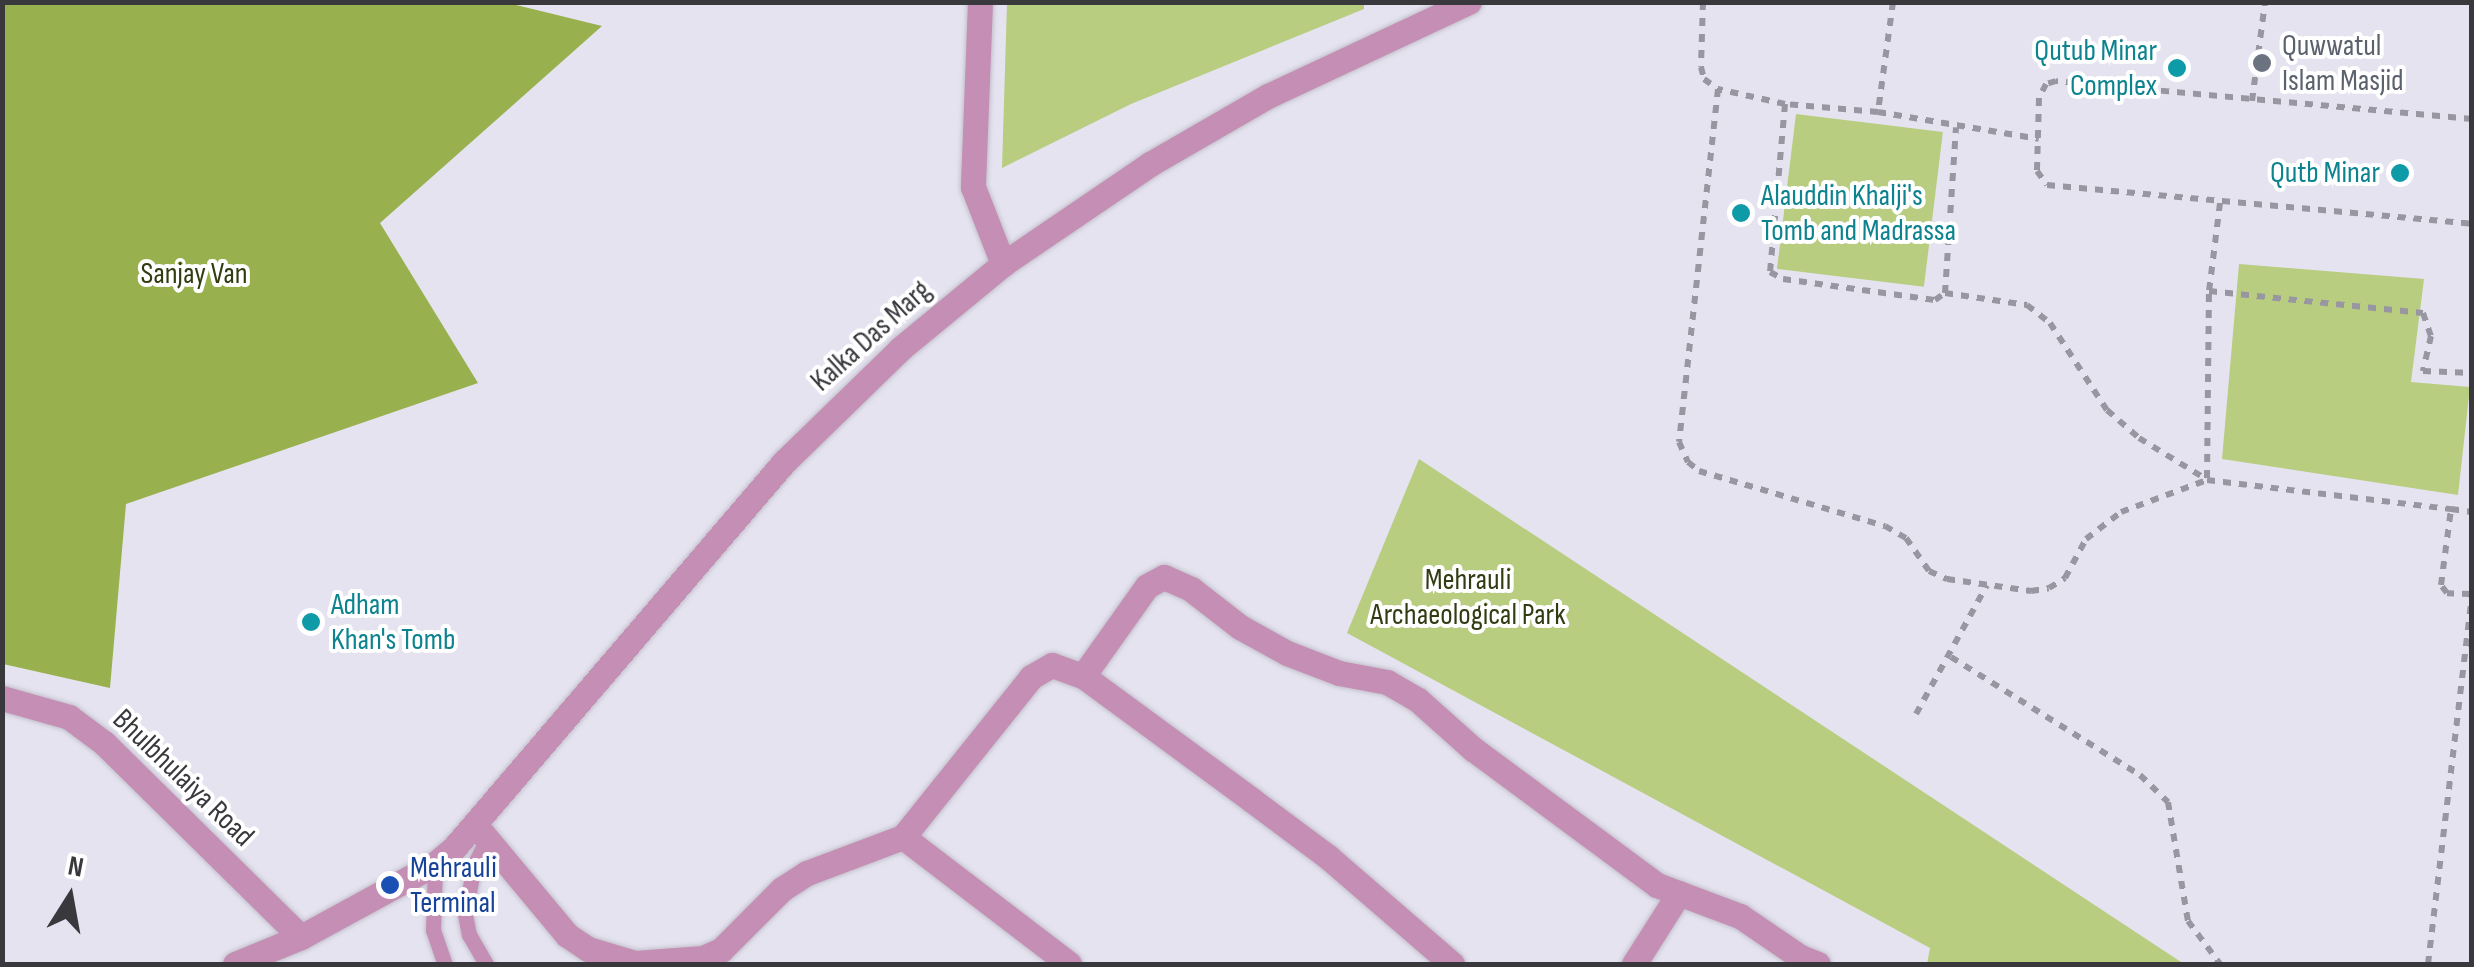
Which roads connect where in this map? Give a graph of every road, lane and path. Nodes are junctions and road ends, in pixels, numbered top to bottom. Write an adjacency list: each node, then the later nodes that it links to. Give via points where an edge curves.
1 (980, 2): 15 (street, via 973,187)
2 (1470, 2): 15 (street, Kalka Das Marg, via 1268,96 1150,164)
3 (1703, 2): 6 (path, via 1701,68)
4 (1894, 2): 9 (path)
5 (2265, 2): 7 (path)
6 (1718, 89): 8 (path); 22 (path, via 1681,452 1700,471 1884,526 1906,538 1929,571)
7 (2252, 101): 10 (path); 12 (path, via 2056,81 2046,84 2040,98)
8 (1784, 104): 9 (path); 17 (path, via 1770,272 1936,300)
9 (1878, 112): 11 (path)
10 (2472, 119)
11 (1956, 127): 12 (path); 17 (path)
12 (2039, 139): 13 (path, via 2036,171 2047,185)
13 (2220, 204): 14 (path); 16 (path)
14 (2472, 224)
15 (1003, 264): 28 (street, Kalka Das Marg, via 900,350 784,462 622,647)
16 (2208, 291): 18 (path, via 2423,313 2431,336 2422,371); 19 (path)
17 (1946, 293): 19 (path, via 2027,304 2056,331 2107,410)
18 (2472, 373)
19 (2207, 480): 20 (path); 22 (path, via 2121,512 2086,539 2064,578 2050,588)
20 (2451, 509): 21 (path); 23 (path, via 2441,585 2448,593)
21 (2472, 512)
22 (1987, 585): 24 (path)
23 (2471, 594): 41 (path)
24 (1951, 657): 27 (path); 40 (path, via 2140,774 2168,802 2188,921)
25 (1083, 676): 29 (street, via 1052,666 1032,677); 31 (street, via 1147,586 1164,577 1287,654 1386,682 1418,700 1657,886); 38 (street, via 1328,857)
26 (2, 698): 32 (street, Bhulbhulaiya Road, via 69,718 104,743)
27 (1916, 714)
28 (482, 833): 29 (street, via 567,935 634,964 721,950 807,872); 30 (street, Kalka Das Marg); 36 (lane, via 466,914)
29 (903, 837): 37 (street)
30 (435, 864): 32 (street); 35 (lane, via 433,930)
31 (1679, 893): 33 (street, via 1740,916); 39 (street)
32 (301, 938): 34 (street)
33 (1804, 962)
34 (235, 964)
35 (445, 964)
36 (486, 964)
37 (1068, 964)
38 (1452, 964)
39 (1634, 964)
40 (2220, 964)
41 (2428, 964)

